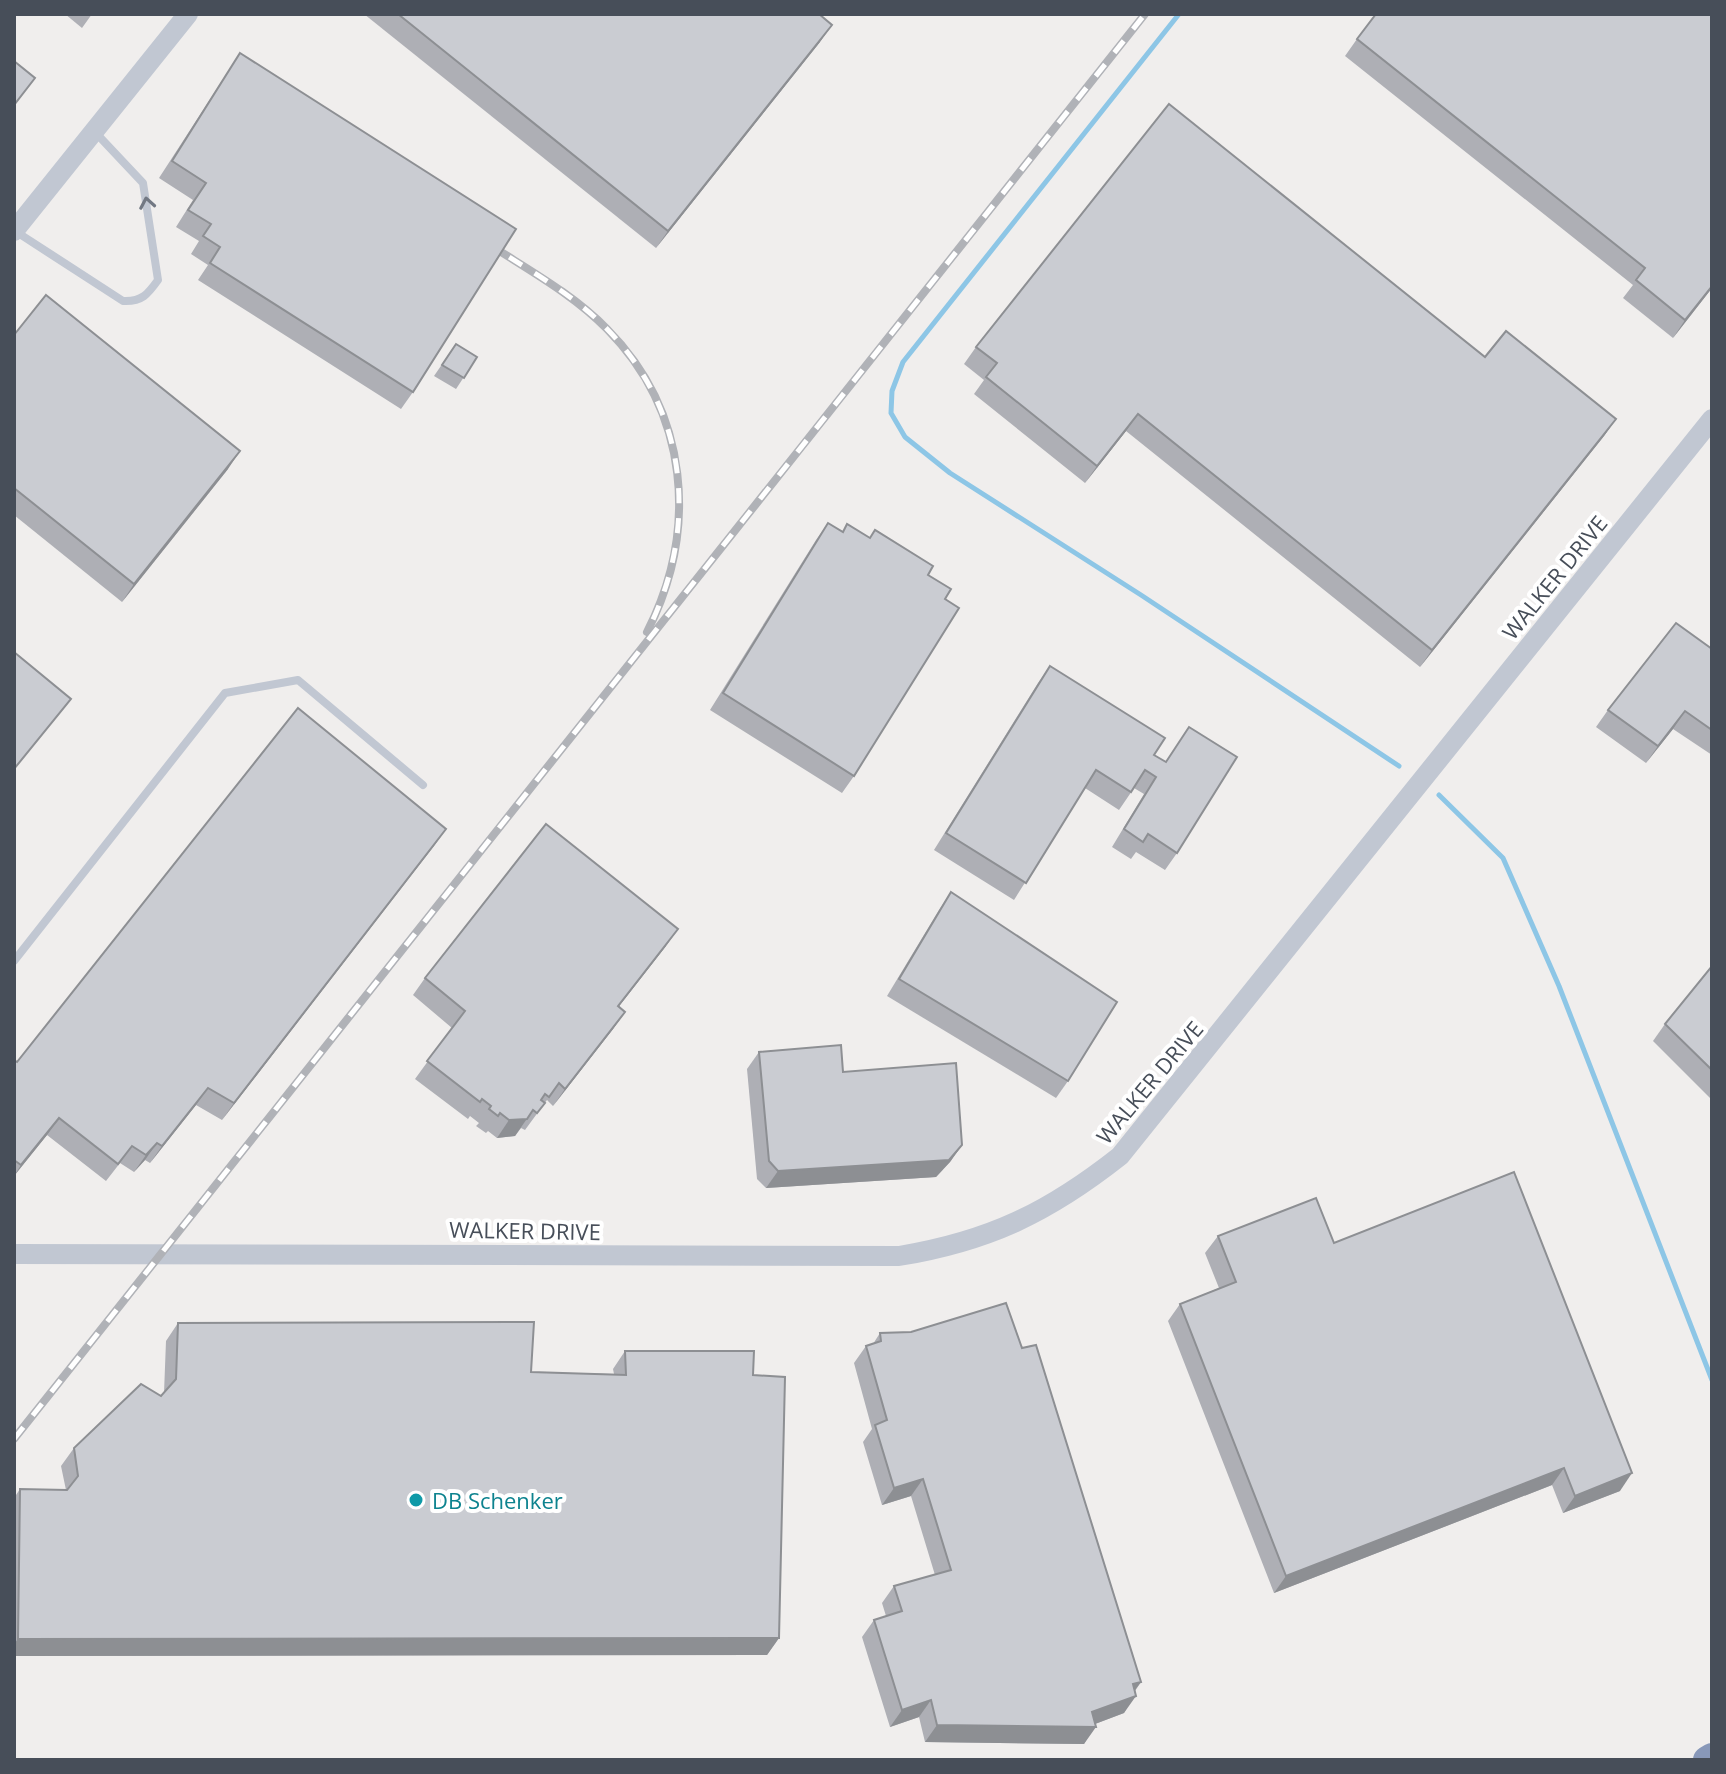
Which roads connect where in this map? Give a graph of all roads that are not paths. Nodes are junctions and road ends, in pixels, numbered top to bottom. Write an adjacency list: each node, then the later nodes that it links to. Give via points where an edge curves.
1 (188, 14): 2 (street)
2 (94, 131): 3 (street); 3 (lane, one-way to 2, via 123,301 146,297 158,280 143,183)
3 (14, 230)
4 (1712, 419): 7 (street, WALKER DRIVE, via 1120,1156 1046,1209 965,1243 899,1256)
5 (423, 785): 6 (lane, via 298,680 225,693)
6 (14, 961)
7 (14, 1254)

